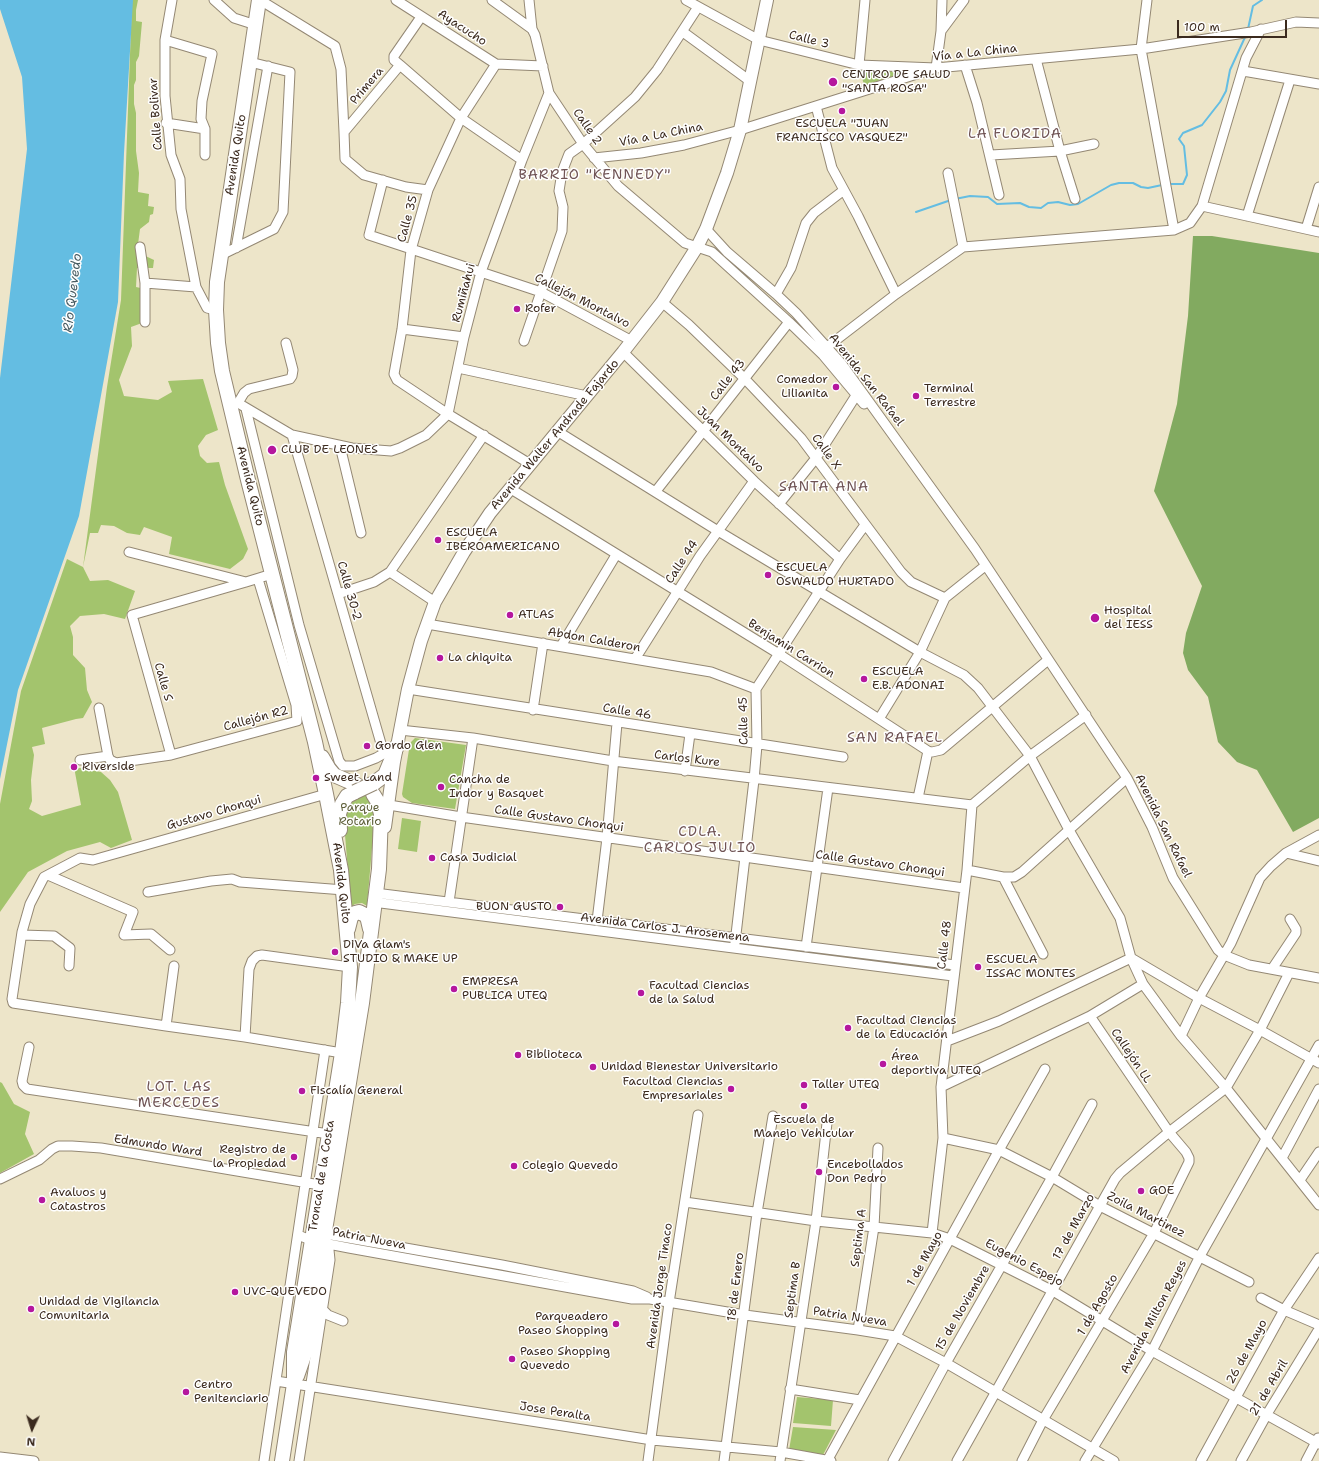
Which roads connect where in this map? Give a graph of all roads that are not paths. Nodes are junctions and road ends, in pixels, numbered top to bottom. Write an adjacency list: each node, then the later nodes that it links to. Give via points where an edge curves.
1 (172, 0): 21 (street, Calle Bolivar)
2 (214, 0): 16 (street, via 234,18)
3 (260, 0): 16 (highway, Avenida Quito); 43 (street, via 335,46 341,69)
4 (396, 0): 14 (street, Ayacucho)
5 (492, 0): 17 (street)
6 (529, 0): 17 (street, Calle 2)
7 (686, 0): 13 (street, Calle 3)
8 (767, 0): 22 (main road, Avenida Walter Andrade Fajardo)
9 (865, 0): 28 (street)
10 (942, 0): 19 (street)
11 (964, 0): 19 (street)
12 (1147, 0): 23 (street)
13 (698, 7): 20 (street); 22 (street, Calle 3)
14 (421, 16): 26 (street, Ayacucho); 27 (street, via 394,56 394,60)
15 (1319, 23): 18 (street, Vía a La China, via 1296,22)
16 (256, 24): 25 (highway, Avenida Quito)
17 (532, 28): 31 (street, Calle 2)
18 (1261, 29): 23 (street, Vía a La China); 33 (street, via 1247,56)
19 (941, 31): 32 (street)
20 (683, 32): 35 (street); 44 (street, via 635,97)
21 (165, 40): 40 (street, Calle Bolivar); 41 (street, via 212,54 202,101 201,118)
22 (759, 40): 28 (street, Calle 3); 35 (main road, Avenida Walter Andrade Fajardo)
23 (1141, 49): 24 (street, Vía a La China); 62 (street)
24 (1036, 59): 29 (street, Vía a La China); 46 (street)
25 (250, 62): 30 (street); 69 (highway, Avenida Quito)
26 (496, 64): 31 (street); 39 (street, Calle 35)
27 (400, 65): 39 (street, Primera); 43 (street, Primera)
28 (859, 65): 32 (street, Calle 3)
29 (965, 65): 32 (street, Vía a La China); 48 (street)
30 (268, 66): 67 (street); 67 (street, via 290,72 283,212 274,229)
31 (543, 66): 37 (street, Calle 2)
32 (936, 68): 38 (street, Vía a La China)
33 (1243, 71): 34 (street); 58 (street)
34 (1290, 80): 36 (street); 59 (street)
35 (750, 81): 42 (main road, Avenida Walter Andrade Fajardo)
36 (1319, 84)
37 (549, 93): 44 (street, Calle 2); 50 (street, Rumiñahui)
38 (816, 106): 42 (street, Vía a La China); 55 (street, via 832,168)
39 (461, 118): 50 (street, Primera); 54 (street, Calle 35)
40 (166, 123): 41 (street); 72 (street, Calle Bolivar, via 171,155 180,179 182,215)
41 (205, 128): 47 (street)
42 (740, 130): 49 (street, Vía a La China, via 684,145); 60 (main road, Avenida Walter Andrade Fajardo)
43 (344, 132): 52 (street, via 345,159 364,175)
44 (583, 144): 49 (street, Calle 2); 73 (street, via 568,154 562,172 559,191 563,208 562,231)
45 (1094, 144): 46 (street)
46 (1060, 151): 48 (street); 57 (street)
47 (205, 155)
48 (991, 155): 56 (street)
49 (594, 158): 65 (street, Calle 2, via 618,186 685,243)
50 (522, 160): 70 (street, Rumiñahui)
51 (948, 173): 66 (street)
52 (383, 180): 54 (street); 68 (street, Callejón Montalvo, via 368,235)
53 (1319, 187): 61 (street)
54 (428, 190): 68 (street, Calle 35)
55 (844, 190): 74 (street, via 814,213 806,223 792,268); 75 (street)
56 (999, 194)
57 (1075, 199)
58 (1202, 206): 59 (street); 62 (street, via 1190,223)
59 (1247, 216): 61 (street)
60 (706, 229): 65 (main road, Avenida Walter Andrade Fajardo); 74 (street, Avenida San Rafael, via 727,252)
61 (1306, 229): 63 (street)
62 (1174, 230): 66 (street)
63 (1319, 232)
64 (140, 247): 71 (street)
65 (696, 247): 76 (main road, Avenida Walter Andrade Fajardo); 79 (street, Avenida San Rafael, via 712,252)
66 (963, 247): 75 (street)
67 (236, 248): 69 (street)
68 (411, 250): 70 (street, Callejón Montalvo); 80 (street, Calle 35)
69 (221, 255): 77 (highway, Avenida Quito)
70 (481, 272): 73 (street, Callejón Montalvo); 81 (street, Rumiñahui)
71 (145, 282): 72 (street); 78 (street)
72 (196, 286): 77 (street, Calle Bolivar, via 207,308)
73 (541, 292): 82 (street); 83 (street, Callejón Montalvo)
74 (776, 294): 85 (street, Avenida San Rafael)
75 (896, 294): 85 (street)
76 (662, 302): 83 (main road, Avenida Walter Andrade Fajardo); 88 (street, Calle X)
77 (216, 310): 91 (highway, Avenida Quito, via 218,342)
78 (145, 322)
79 (789, 322): 88 (street, Calle 43); 89 (street, Avenida San Rafael, via 823,355)
80 (402, 329): 81 (street); 93 (street, Calle 35, via 394,364 397,380)
81 (464, 337): 87 (street, Rumiñahui)
82 (524, 341)
83 (632, 341): 86 (main road, Avenida Walter Andrade Fajardo)
84 (286, 343): 91 (street, via 293,370 290,379 249,389)
85 (827, 347): 111 (street, Avenida San Rafael, via 860,388)
86 (623, 352): 90 (main road, Avenida Walter Andrade Fajardo); 95 (street, Juan Montalvo)
87 (458, 368): 90 (street); 93 (street, Rumiñahui)
88 (745, 379): 95 (street, Calle 43); 99 (street, Calle X, via 801,438)
89 (857, 394): 99 (street); 111 (street, Avenida San Rafael, via 970,551)
90 (587, 396): 94 (main road, Avenida Walter Andrade Fajardo)
91 (234, 404): 92 (street); 113 (highway, Avenida Quito)
92 (246, 409): 96 (street); 142 (street, via 300,625)
93 (448, 414): 97 (street); 98 (street, via 426,435 395,450)
94 (557, 431): 100 (main road, Avenida Walter Andrade Fajardo); 103 (street)
95 (704, 431): 101 (street, Juan Montalvo); 103 (street, Calle 43)
96 (292, 435): 98 (street); 118 (street, Calle 30-2)
97 (484, 435): 100 (street); 112 (street)
98 (340, 446): 107 (street)
99 (816, 458): 104 (street); 105 (street, Calle X)
100 (530, 464): 102 (main road, Avenida Walter Andrade Fajardo)
101 (754, 481): 104 (street, Juan Montalvo); 106 (street, Calle 44)
102 (510, 488): 109 (street, Benjamin Carrion); 120 (main road, Avenida Walter Andrade Fajardo, via 464,552)
103 (656, 491): 106 (street)
104 (779, 504): 110 (street, Juan Montalvo)
105 (866, 525): 110 (street, Calle 45); 119 (street, Calle X, via 910,582)
106 (718, 531): 116 (street, Calle 44); 117 (street)
107 (361, 533)
108 (129, 552): 115 (street)
109 (616, 555): 116 (street, Benjamin Carrion); 123 (street)
110 (840, 560): 117 (street, Calle 45)
111 (985, 566): 119 (street); 127 (street, Avenida San Rafael)
112 (390, 572): 118 (street, via 374,582); 120 (street)
113 (272, 574): 114 (street); 141 (highway, Avenida Quito)
114 (258, 578): 115 (street); 145 (street, Callejón R2, via 298,719)
115 (246, 582): 145 (street, Calle S, via 132,615)
116 (678, 592): 125 (street, Benjamin Carrion); 126 (street, Calle 44)
117 (820, 592): 124 (street); 125 (street, Calle 45)
118 (338, 594): 144 (street, Calle 30-2)
119 (945, 598): 124 (street)
120 (435, 602): 121 (main road, Avenida Walter Andrade Fajardo)
121 (426, 624): 122 (street, Abdon Calderon); 128 (main road, Avenida Walter Andrade Fajardo)
122 (543, 643): 123 (street, Abdon Calderon); 132 (street)
123 (561, 646): 126 (street, Abdon Calderon)
124 (920, 652): 130 (street, via 964,675); 134 (street)
125 (779, 654): 129 (street, Calle 45); 134 (street, Benjamin Carrion)
126 (635, 659): 129 (street, Abdon Calderon, via 710,672)
127 (1048, 660): 130 (street); 133 (street, Avenida San Rafael)
128 (408, 689): 132 (street, Calle 46); 136 (main road, Avenida Walter Andrade Fajardo)
129 (756, 689): 139 (street, Calle 45)
130 (993, 706): 143 (street, via 941,750); 147 (street)
131 (100, 708): 146 (street)
132 (534, 710): 135 (street, Calle 46)
133 (1086, 715): 147 (street); 152 (street, Avenida San Rafael)
134 (879, 719): 143 (street, Benjamin Carrion)
135 (617, 723): 137 (street, Calle 46); 150 (street)
136 (400, 730): 138 (street, Carlos Kure); 140 (main road, Avenida Walter Andrade Fajardo)
137 (690, 734): 139 (street, Calle 46); 151 (street)
138 (473, 738): 150 (street, Carlos Kure); 161 (street)
139 (757, 745): 148 (street, Calle 46); 153 (street, Calle 45)
140 (397, 746): 144 (street); 156 (highway, via 385,775); 159 (main road, Avenida Walter Andrade Fajardo)
141 (318, 747): 142 (street); 154 (highway, via 332,773); 157 (highway, Avenida Quito)
142 (334, 748): 144 (street, via 341,765 346,767 365,763)
143 (928, 751): 158 (street)
144 (384, 754)
145 (171, 755): 146 (street, Callejón R2, via 116,763)
146 (108, 756): 149 (street, Callejón R2)
147 (1030, 756): 160 (street); 162 (street)
148 (843, 757)
149 (80, 760)
150 (613, 761): 151 (street, Carlos Kure); 164 (street)
151 (685, 771): 153 (street, Carlos Kure)
152 (1127, 778): 162 (street); 189 (street, Avenida San Rafael, via 1152,827 1173,878 1214,944)
153 (754, 780): 155 (street, Carlos Kure); 166 (street, Calle 45)
154 (356, 788): 156 (highway, bridge); 170 (highway, via 344,800 340,809)
155 (828, 788): 158 (street, Carlos Kure); 168 (street)
156 (373, 789): 169 (highway, via 381,814)
157 (326, 794): 170 (highway, Avenida Quito); 172 (street, Gustavo Chonqui, via 109,856 93,860 80,858)
158 (918, 798): 160 (street, Carlos Kure)
159 (389, 805): 161 (street, Calle Gustavo Chonqui); 169 (main road, Avenida Walter Andrade Fajardo)
160 (972, 805): 171 (street, Calle 48)
161 (461, 818): 164 (street, Calle Gustavo Chonqui); 178 (street)
162 (1069, 830): 173 (street, via 1022,872 1014,877); 190 (street, via 1120,918)
163 (1319, 835): 165 (street)
164 (607, 838): 166 (street, Calle Gustavo Chonqui); 180 (street)
165 (1286, 853): 167 (street); 189 (street, via 1260,878 1232,943)
166 (746, 856): 168 (street, Calle Gustavo Chonqui); 184 (street, Calle 45)
167 (1319, 862)
168 (818, 867): 174 (street, Calle Gustavo Chonqui); 185 (street)
169 (379, 869): 177 (highway, Avenida Walter Andrade Fajardo)
170 (341, 870): 175 (highway, Avenida Quito)
171 (966, 870): 173 (street); 174 (street, Calle 48)
172 (48, 875): 183 (street, via 44,877 30,904); 187 (street, via 133,912 124,935 151,934)
173 (1003, 877): 188 (street)
174 (964, 888): 191 (street, Calle 48)
175 (344, 890): 176 (street, via 240,882 232,879); 181 (highway, Avenida Quito)
176 (148, 892)
177 (374, 898): 178 (street, Avenida Carlos J. Arosemena); 182 (highway, Avenida Walter Andrade Fajardo); 186 (street, Avenida Carlos J. Arosemena)
178 (449, 902): 180 (street, Avenida Carlos J. Arosemena)
179 (1290, 919): 195 (street, via 1296,932)
180 (597, 921): 184 (street, Avenida Carlos J. Arosemena)
181 (347, 933): 182 (highway, via 351,917 359,912 367,916); 194 (highway, Avenida Quito)
182 (370, 933): 198 (highway, Avenida Walter Andrade Fajardo)
183 (22, 934): 192 (street, via 54,936 70,948); 203 (street, via 13,1003)
184 (736, 938): 185 (street, Avenida Carlos J. Arosemena); 186 (street, Calle 45)
185 (806, 947): 191 (street, Avenida Carlos J. Arosemena)
186 (734, 948): 197 (street, Avenida Carlos J. Arosemena)
187 (170, 950)
188 (1043, 954)
189 (1224, 955): 195 (street, Avenida San Rafael, via 1236,961); 201 (street)
190 (1131, 958): 200 (street); 201 (street); 207 (street, via 999,1021)
191 (954, 965): 197 (street, Calle 48)
192 (68, 966)
193 (174, 966): 203 (street)
194 (350, 967): 206 (street, via 257,956 252,961 250,969); 211 (highway, Troncal de la Costa)
195 (1272, 970): 196 (street, Avenida San Rafael)
196 (1289, 973): 199 (street, Avenida San Rafael); 204 (street)
197 (953, 976): 207 (street, Calle 48)
198 (365, 978): 245 (highway, Troncal de la Costa)
199 (1319, 978)
200 (1143, 984): 202 (street); 205 (street)
201 (1199, 998): 204 (street); 205 (street)
202 (1090, 1016): 214 (street); 222 (street, Callejón LL)
203 (166, 1026): 206 (street)
204 (1260, 1030): 212 (street); 215 (street)
205 (1181, 1036): 215 (street)
206 (245, 1038): 210 (street)
207 (946, 1041): 214 (street, Calle 48)
208 (1319, 1045): 212 (street, Avenida Milton Reyes)
209 (29, 1048): 221 (street, via 22,1081 27,1089)
210 (325, 1050): 211 (street); 221 (street)
211 (342, 1053): 223 (highway, Troncal de la Costa)
212 (1315, 1061): 225 (street, Avenida Milton Reyes)
213 (1045, 1069): 227 (street, 1 de Mayo)
214 (941, 1087): 224 (street, Calle 48)
215 (1226, 1088): 222 (street, 17 de Marzo); 225 (street)
216 (1319, 1089): 230 (street)
217 (1092, 1104): 231 (street, 15 de Noviembre)
218 (698, 1115): 236 (street, Avenida Jorge Tinaco)
219 (773, 1116): 239 (street, 18 de Enero)
220 (826, 1123): 240 (street, Septima B)
221 (313, 1132): 223 (street); 234 (street)
222 (1169, 1132): 229 (street, Callejón LL); 238 (street, 17 de Marzo, via 1120,1173)
223 (329, 1134): 235 (highway, Troncal de la Costa)
224 (943, 1138): 227 (street, Zoila Martinez); 242 (street, Calle 48)
225 (1265, 1138): 230 (street); 247 (street, Avenida Milton Reyes)
226 (878, 1148): 241 (street, Septima A)
227 (998, 1150): 231 (street, Zoila Martinez); 246 (street, 1 de Mayo)
228 (1319, 1152): 233 (street)
229 (1189, 1158): 243 (street, 1 de Agosto)
230 (1282, 1158): 233 (street)
231 (1052, 1177): 238 (street, Zoila Martinez); 249 (street, 15 de Noviembre)
232 (0, 1179): 234 (street, Edmundo Ward, via 40,1160 58,1146 72,1146 101,1148)
233 (1300, 1180): 237 (street)
234 (306, 1183): 235 (street, Edmundo Ward); 244 (street)
235 (320, 1185): 245 (highway, Troncal de la Costa)
236 (685, 1202): 239 (street, Eugenio Espejo); 253 (street, Avenida Jorge Tinaco)
237 (1319, 1205)
238 (1100, 1206): 243 (street, Zoila Martinez); 251 (street, 17 de Marzo)
239 (757, 1213): 240 (street, Eugenio Espejo); 256 (street, 18 de Enero)
240 (816, 1221): 241 (street, Eugenio Espejo); 257 (street, Septima B)
241 (874, 1227): 242 (street, Eugenio Espejo); 261 (street, Septima A)
242 (932, 1233): 246 (street, Eugenio Espejo)
243 (1154, 1233): 247 (street, Zoila Martinez); 258 (street, 1 de Agosto)
244 (298, 1235): 245 (street, Patria Nueva); 266 (street)
245 (318, 1237): 253 (street, Patria Nueva, via 632,1299); 254 (street, via 329,1250 330,1260); 267 (highway, Troncal de la Costa, via 294,1352)
246 (950, 1239): 249 (street, Eugenio Espejo); 263 (street, 1 de Mayo)
247 (1200, 1256): 250 (street, Zoila Martinez); 264 (street, Avenida Milton Reyes)
248 (1319, 1258): 255 (street, 26 de Mayo)
249 (1002, 1264): 251 (street, Eugenio Espejo); 265 (street, 15 de Noviembre)
250 (1249, 1282)
251 (1053, 1291): 258 (street, Eugenio Espejo); 270 (street, 17 de Marzo)
252 (1261, 1298): 255 (street)
253 (669, 1303): 256 (street, Patria Nueva); 275 (street, Avenida Jorge Tinaco)
254 (322, 1309): 259 (street); 259 (street, via 328,1315 343,1321 328,1320)
255 (1284, 1310): 260 (street); 271 (street, 26 de Mayo)
256 (745, 1315): 257 (street, Patria Nueva); 277 (street, 18 de Enero)
257 (801, 1322): 261 (street, Patria Nueva); 269 (street, Septima B)
258 (1103, 1322): 264 (street, Eugenio Espejo); 274 (street, 1 de Agosto)
259 (320, 1325): 268 (street)
260 (1319, 1325)
261 (858, 1330): 263 (street, Patria Nueva)
262 (1319, 1330): 273 (street, 21 de Abril)
263 (895, 1336): 265 (street, Patria Nueva); 272 (street, 1 de Mayo)
264 (1152, 1351): 271 (street, Eugenio Espejo); 278 (street, Avenida Milton Reyes)
265 (946, 1362): 270 (street, Patria Nueva); 289 (street, 15 de Noviembre)
266 (276, 1381): 267 (street, Jose Peralta); 284 (street)
267 (294, 1384): 268 (street, Jose Peralta); 285 (highway, Troncal de la Costa)
268 (311, 1386): 275 (street, Jose Peralta); 286 (street)
269 (790, 1389): 272 (street); 280 (street, Septima B)
270 (996, 1392): 274 (street, Patria Nueva); 290 (street, 17 de Marzo)
271 (1236, 1396): 273 (street, Eugenio Espejo); 294 (street, 26 de Mayo)
272 (860, 1400): 281 (street, 1 de Mayo)
273 (1266, 1414): 276 (street, Eugenio Espejo); 295 (street, 21 de Abril)
274 (1043, 1420): 278 (street, Patria Nueva); 291 (street, 1 de Agosto)
275 (652, 1440): 277 (street, Jose Peralta); 287 (street, Avenida Jorge Tinaco)
276 (1318, 1441): 296 (street)
277 (727, 1448): 280 (street, Jose Peralta); 288 (street, 18 de Enero)
278 (1092, 1449): 292 (street, Avenida Milton Reyes); 293 (street, Patria Nueva)
279 (0, 1457): 282 (street)
280 (780, 1457): 281 (street, Jose Peralta)
281 (828, 1460)
282 (30, 1461): 283 (street)
283 (34, 1461)
284 (264, 1461)
285 (282, 1461)
286 (299, 1461)
287 (648, 1461)
288 (724, 1461)
289 (893, 1461)
290 (957, 1461)
291 (1022, 1461)
292 (1085, 1461)
293 (1114, 1461)
294 (1201, 1461)
295 (1241, 1461)
296 (1306, 1461)

